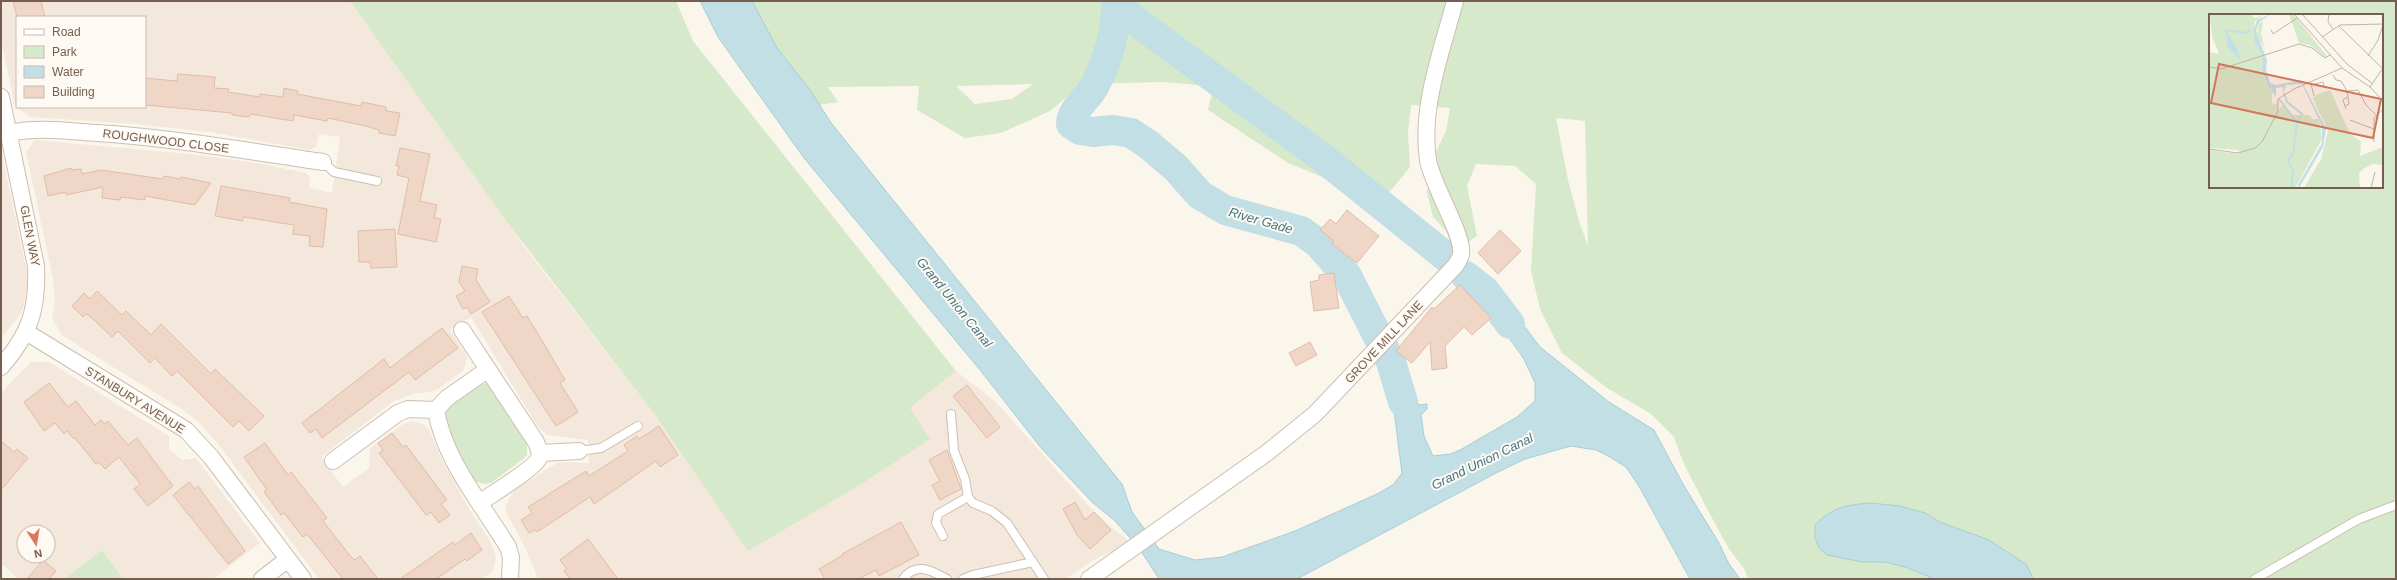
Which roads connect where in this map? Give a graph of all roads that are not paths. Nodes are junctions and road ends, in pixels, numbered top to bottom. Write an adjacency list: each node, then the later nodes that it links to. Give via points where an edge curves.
1 (1455, 1): 29 (street, GROVE MILL LANE, via 1430,96 1426,130 1428,160 1458,237 1461,254 1456,265 1314,414 1268,452)
2 (1, 97): 3 (street, GLEN WAY)
3 (9, 133): 4 (street, ROUGHWOOD CLOSE, via 35,130 113,134 174,140); 7 (street, GLEN WAY, via 36,266 36,303)
4 (323, 162): 5 (lane, via 334,172)
5 (377, 182)
6 (462, 330): 9 (street)
7 (26, 332): 8 (street, GLEN WAY, via 14,353); 20 (street, STANBURY AVENUE, via 186,430 199,442)
8 (1, 367)
9 (487, 370): 10 (street, via 447,398); 14 (street, via 536,442)
10 (436, 410): 15 (street, via 408,409 398,413); 17 (street, via 442,435 467,484)
11 (951, 414): 16 (lane, via 954,451 965,479)
12 (638, 426): 13 (lane, via 613,443 592,450)
13 (579, 451): 14 (street)
14 (540, 453): 17 (street, via 540,457 530,468)
15 (333, 460)
16 (968, 497): 19 (lane, via 938,514 936,523); 21 (lane, via 973,503 992,511 1007,523)
17 (481, 502): 24 (street, via 508,547 511,556)
18 (2396, 505): 30 (lane, via 2359,519)
19 (943, 536)
20 (288, 560): 22 (street); 23 (street, STANBURY AVENUE)
21 (1033, 562): 27 (lane, via 973,574); 28 (lane)
22 (262, 579)
23 (302, 579)
24 (510, 579)
25 (903, 579): 26 (lane, via 917,568 923,568)
26 (947, 579)
27 (963, 579)
28 (1044, 579)
29 (1089, 579)
30 (2255, 579)

